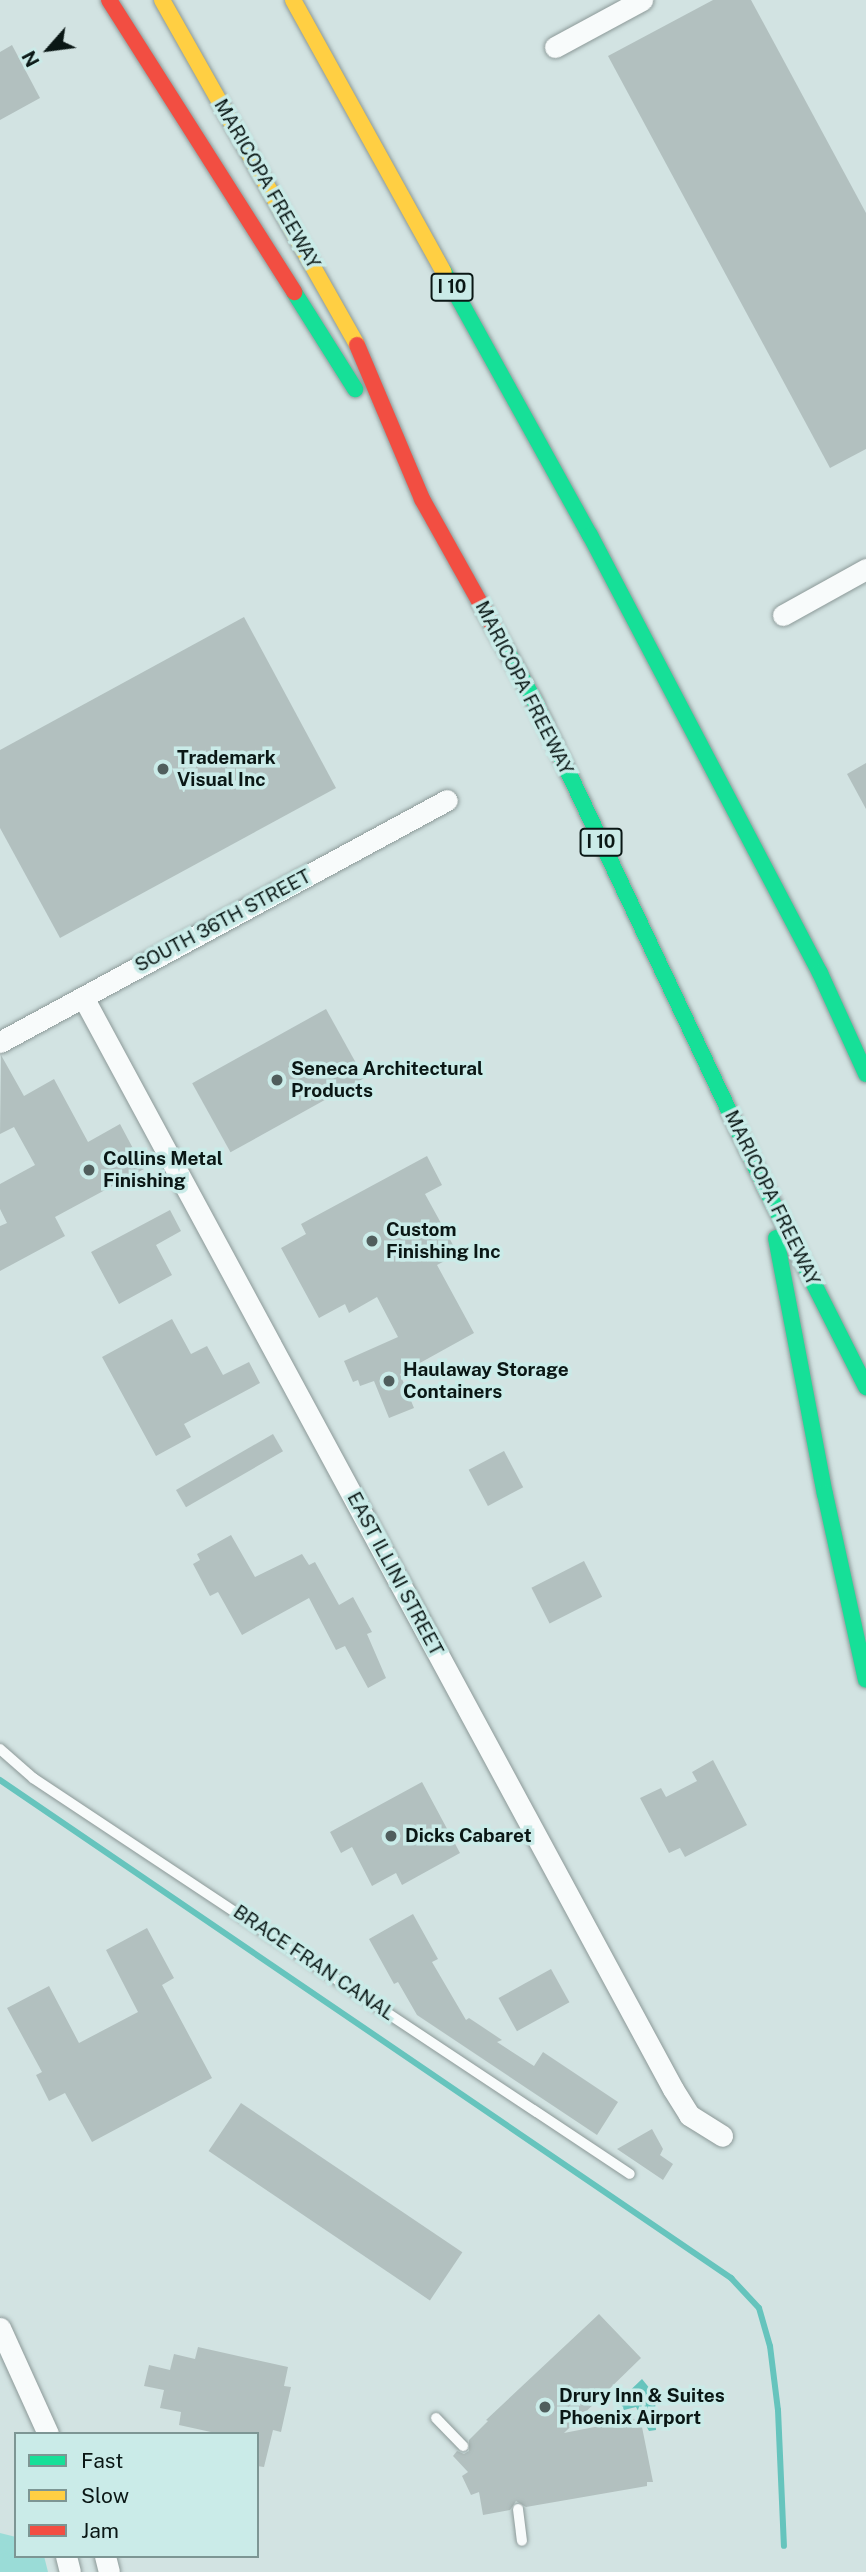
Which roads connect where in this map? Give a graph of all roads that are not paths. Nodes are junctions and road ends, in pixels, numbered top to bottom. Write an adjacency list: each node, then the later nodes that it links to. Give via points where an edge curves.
1 (110, 0): 8 (highway)
2 (162, 0): 8 (highway, MARICOPA FREEWAY / I 10, via 351,332)
3 (293, 0): 6 (highway, I 10)
4 (299, 0): 6 (highway)
5 (642, 0): 7 (street)
6 (313, 38): 12 (highway, I 10, via 590,536)
7 (555, 47)
8 (422, 499): 17 (highway, MARICOPA FREEWAY / I 10, via 534,700)
9 (866, 569): 10 (street)
10 (783, 615)
11 (447, 800): 13 (street, SOUTH 36TH STREET)
12 (830, 995): 15 (highway); 16 (highway, I 10)
13 (83, 997): 14 (street, SOUTH 36TH STREET); 21 (street, EAST ILLINI STREET, via 673,2090 689,2115)
14 (0, 1042)
15 (866, 1050)
16 (866, 1074)
17 (767, 1191): 18 (highway, MARICOPA FREEWAY / I 10); 19 (highway)
18 (866, 1387)
19 (866, 1680)
20 (0, 1749): 22 (lane, BRACE FRAN CANAL, via 33,1778)
21 (722, 2136)
22 (630, 2174)
23 (0, 2328): 25 (street)
24 (436, 2418): 26 (lane)
25 (47, 2432)
26 (463, 2445)
27 (518, 2509): 28 (lane)
28 (522, 2541)

